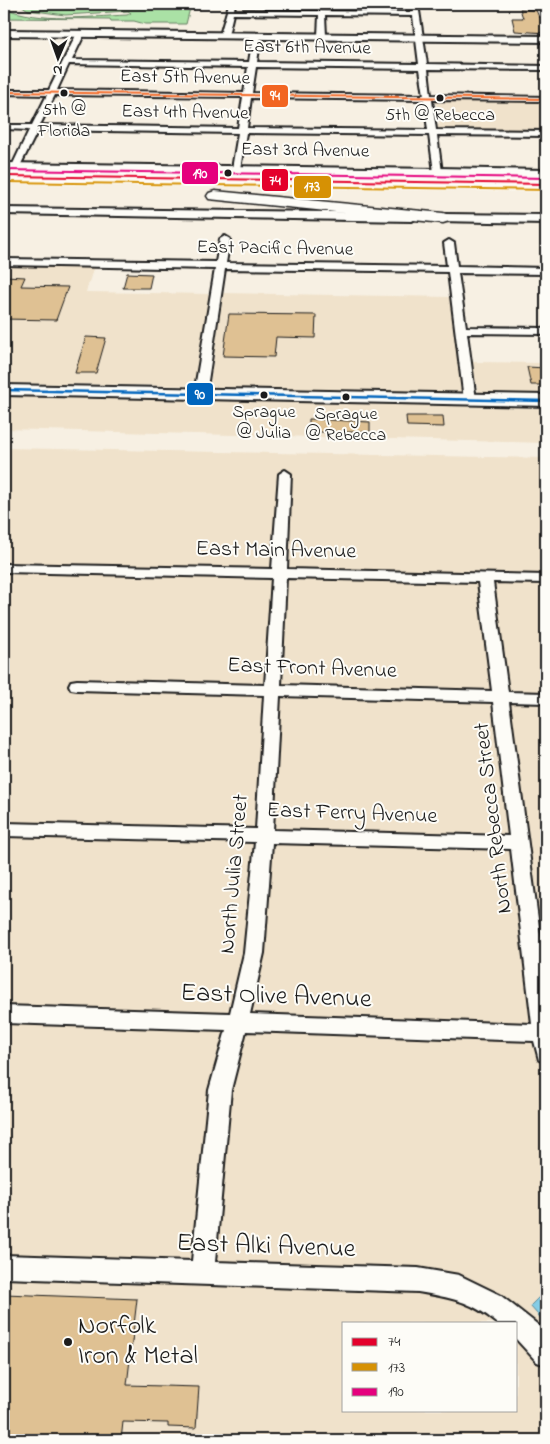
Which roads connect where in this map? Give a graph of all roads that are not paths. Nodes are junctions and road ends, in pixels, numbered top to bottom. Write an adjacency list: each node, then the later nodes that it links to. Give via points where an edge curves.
1 (232, 4): 3 (street)
2 (415, 4): 5 (street)
3 (230, 12): 4 (street); 8 (street)
4 (322, 14): 5 (street); 10 (street)
5 (416, 14): 11 (street)
6 (4, 33): 7 (street)
7 (81, 34): 8 (street); 13 (street)
8 (224, 35): 9 (street)
9 (257, 36): 10 (street); 14 (street)
10 (322, 36): 11 (street)
11 (419, 38): 12 (street); 15 (street)
12 (546, 39)
13 (67, 62): 14 (street, East 6th Avenue); 18 (street)
14 (252, 64): 15 (street, East 6th Avenue); 19 (street)
15 (423, 66): 16 (street, East 6th Avenue); 20 (street)
16 (546, 68)
17 (4, 92): 18 (street, East 5th Avenue)
18 (51, 92): 19 (street, East 5th Avenue); 23 (street)
19 (248, 95): 20 (street, East 5th Avenue); 24 (street)
20 (427, 98): 21 (street, East 5th Avenue); 25 (street)
21 (546, 99)
22 (4, 127): 23 (street, East 4th Avenue)
23 (34, 127): 24 (street, East 4th Avenue); 28 (street)
24 (242, 130): 25 (street, East 4th Avenue); 29 (street)
25 (432, 132): 26 (street, East 4th Avenue); 30 (street)
26 (546, 134)
27 (4, 166): 28 (street, East 3rd Avenue)
28 (16, 166): 29 (street, East 3rd Avenue)
29 (236, 169): 30 (street, East 3rd Avenue)
30 (438, 172): 31 (main road, East 3rd Avenue); 33 (highway)
31 (546, 174)
32 (4, 176): 33 (highway)
33 (284, 181): 35 (highway)
34 (4, 182): 37 (highway)
35 (546, 184)
36 (4, 186): 39 (highway, via 225,197)
37 (546, 190)
38 (4, 211): 39 (street)
39 (443, 218): 40 (main road)
40 (546, 219)
41 (224, 240): 44 (street)
42 (448, 243): 45 (street)
43 (4, 262): 44 (street, East Pacific Avenue)
44 (221, 266): 45 (street, East Pacific Avenue); 50 (street)
45 (452, 270): 46 (street, East Pacific Avenue); 47 (street)
46 (546, 271)
47 (461, 330): 48 (street); 51 (street)
48 (546, 331)
49 (4, 390): 50 (main road)
50 (200, 394): 51 (main road)
51 (470, 400): 52 (main road)
52 (546, 401)
53 (285, 474): 55 (street, North Julia Street)
54 (4, 568): 55 (street, East Main Avenue)
55 (278, 572): 56 (street, East Main Avenue); 59 (street, North Julia Street)
56 (485, 578): 57 (street, East Main Avenue); 60 (street, North Rebecca Street)
57 (546, 579)
58 (78, 685): 59 (street, East Front Avenue)
59 (273, 691): 60 (street, East Front Avenue); 63 (street, North Julia Street)
60 (502, 697): 61 (street, East Front Avenue); 64 (street, North Rebecca Street)
61 (546, 698)
62 (4, 829): 63 (street, East Ferry Avenue)
63 (264, 836): 64 (street, East Ferry Avenue); 66 (street, North Julia Street, via 254,953)
64 (519, 843): 67 (street, North Rebecca Street)
65 (4, 1014): 66 (street, East Olive Avenue)
66 (238, 1023): 67 (street, East Olive Avenue); 70 (street, North Julia Street, via 220,1090)
67 (545, 1033): 68 (street, North Rebecca Street)
68 (546, 1054)
69 (4, 1267): 70 (street, East Alki Avenue)
70 (202, 1274): 71 (street, East Alki Avenue, via 418,1280 459,1287 492,1303)
71 (515, 1322)
72 (518, 1325): 73 (street, East Alki Avenue)
73 (546, 1353)

